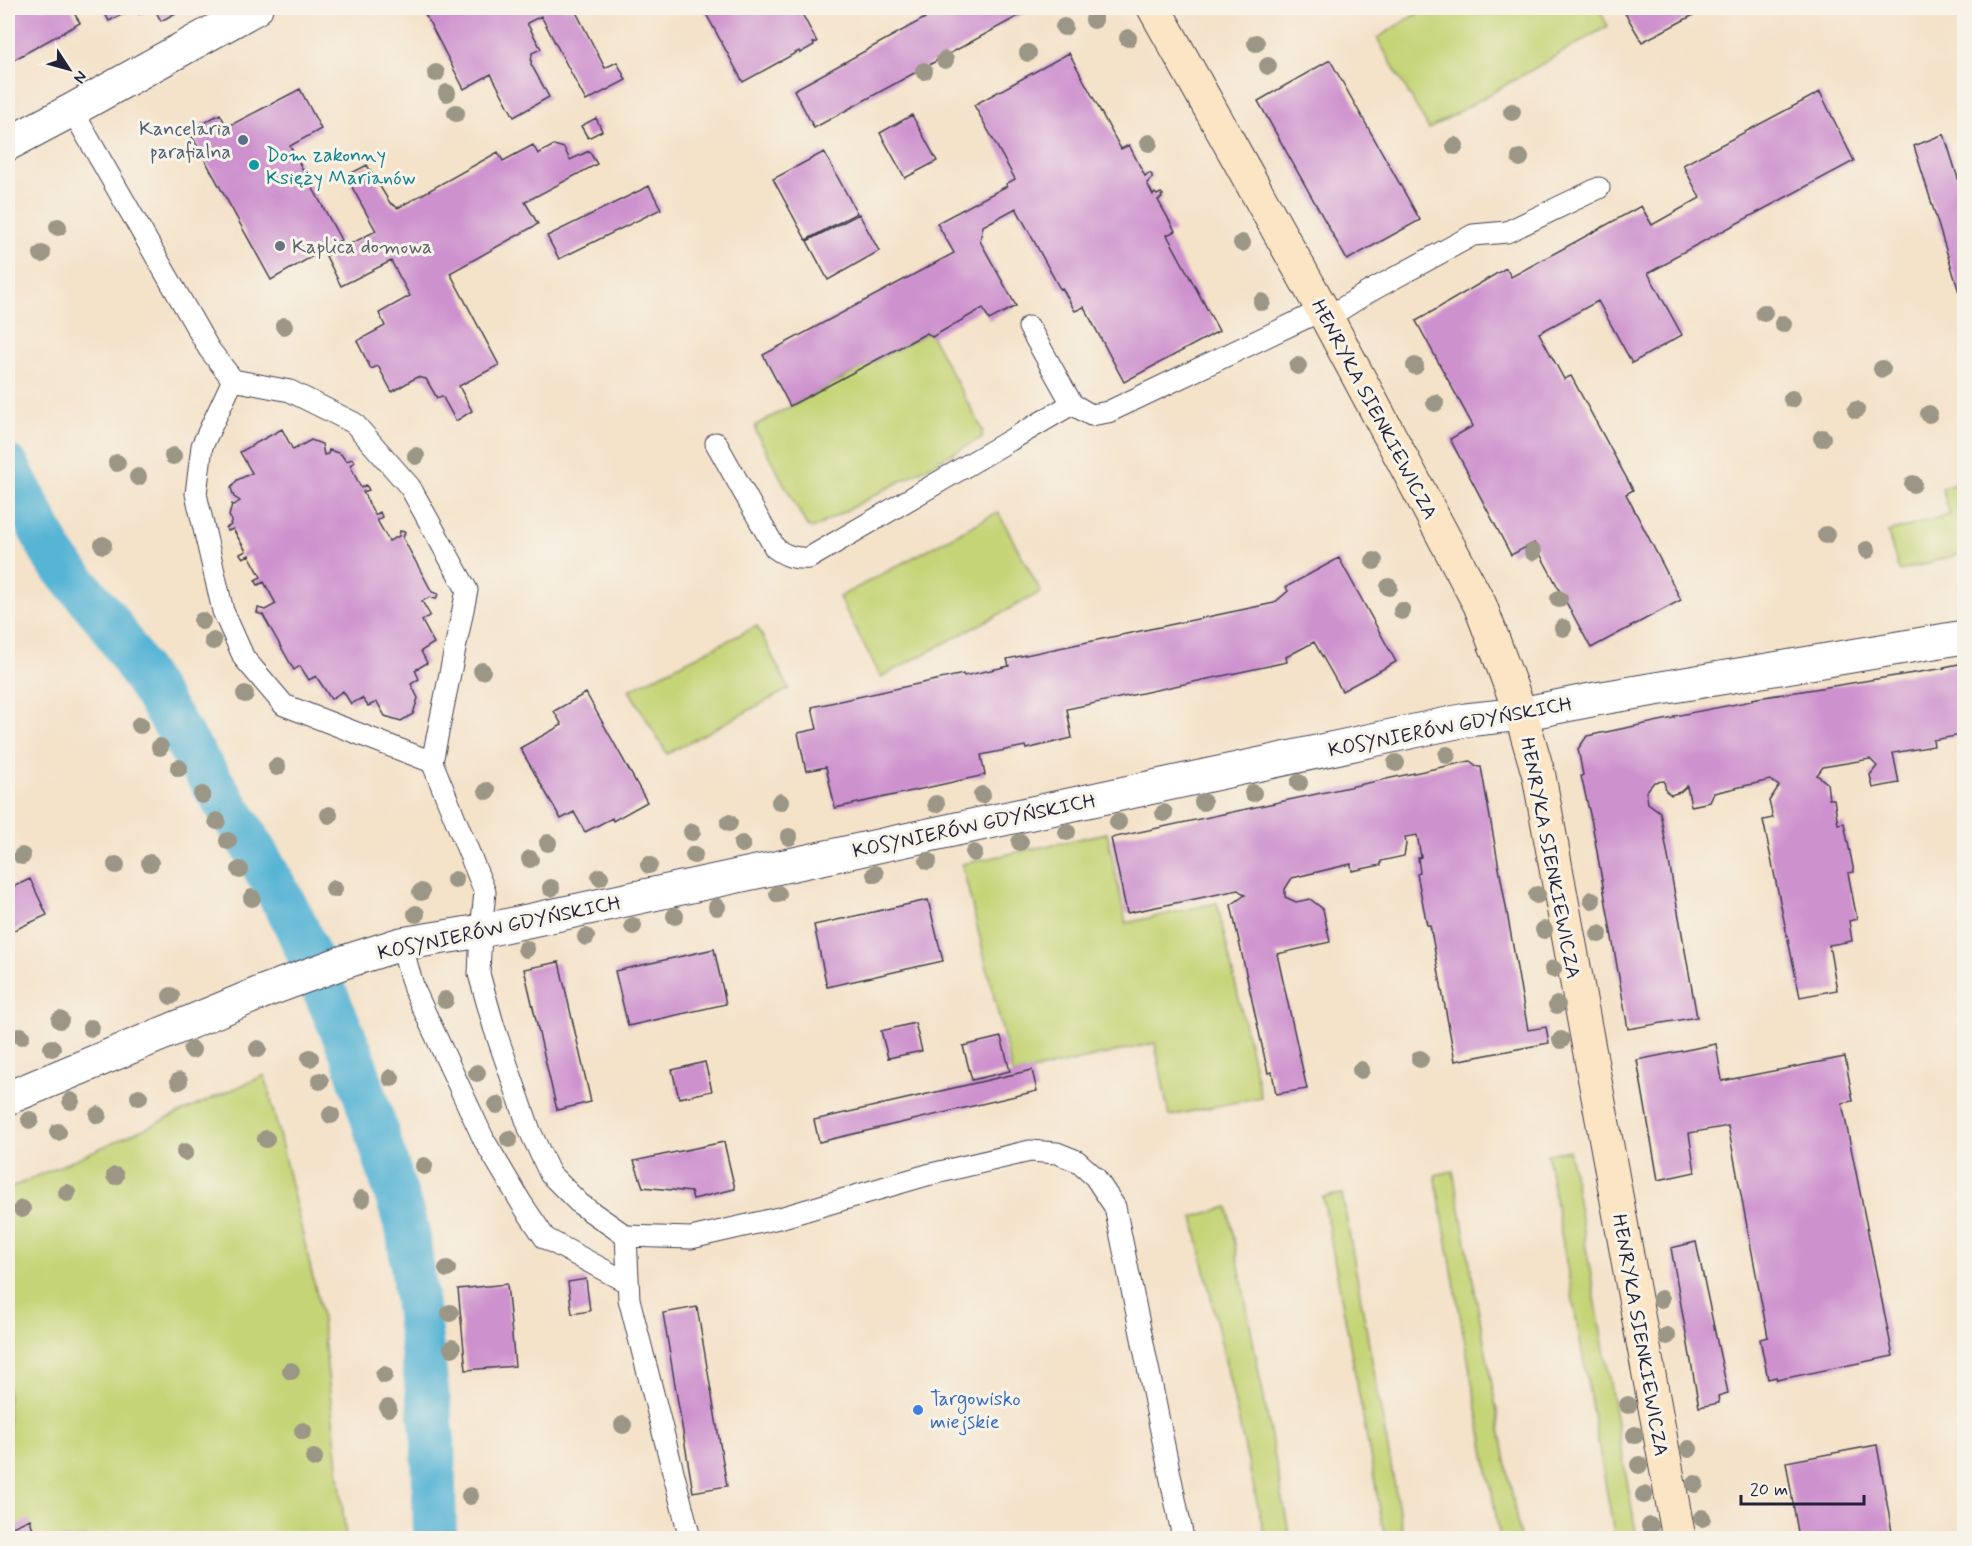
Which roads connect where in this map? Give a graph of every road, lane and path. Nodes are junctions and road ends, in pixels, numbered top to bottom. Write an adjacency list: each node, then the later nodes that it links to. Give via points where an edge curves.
1 (256, 8): 3 (street)
2 (1154, 8): 6 (street, HENRYKA SIENKIEWICZA)
3 (72, 110): 4 (street); 8 (lane, via 209,349)
4 (8, 144)
5 (1599, 188): 6 (lane, via 1507,232 1473,235)
6 (1324, 314): 9 (lane, via 1108,412 1090,415); 12 (street, HENRYKA SIENKIEWICZA, via 1480,605)
7 (1029, 327): 9 (lane)
8 (233, 380): 13 (lane, via 290,391 354,423 410,487 467,590); 13 (lane, via 202,446 196,494 223,611 244,658 284,705)
9 (1072, 404): 10 (lane, via 809,558 796,559 775,548)
10 (716, 443)
11 (1965, 637): 12 (street, KOSYNIERÓW GDYŃSKICH)
12 (1521, 714): 14 (street, KOSYNIERÓW GDYŃSKICH, via 1412,731); 21 (street, HENRYKA SIENKIEWICZA, via 1539,776)
13 (432, 762): 14 (lane, via 485,892)
14 (481, 931): 15 (street, KOSYNIERÓW GDYŃSKICH); 17 (lane, via 479,974 494,1027 530,1131 550,1174 580,1204)
15 (401, 944): 16 (street, KOSYNIERÓW GDYŃSKICH, via 296,979); 18 (lane, via 414,989 484,1140 522,1204 545,1238)
16 (8, 1098)
17 (626, 1236): 18 (lane); 20 (lane, via 691,1238 1030,1150 1057,1153 1077,1161 1095,1178 1115,1207)
18 (628, 1282): 19 (lane, via 629,1299)
19 (690, 1539)
20 (1183, 1539)
21 (1679, 1539)

